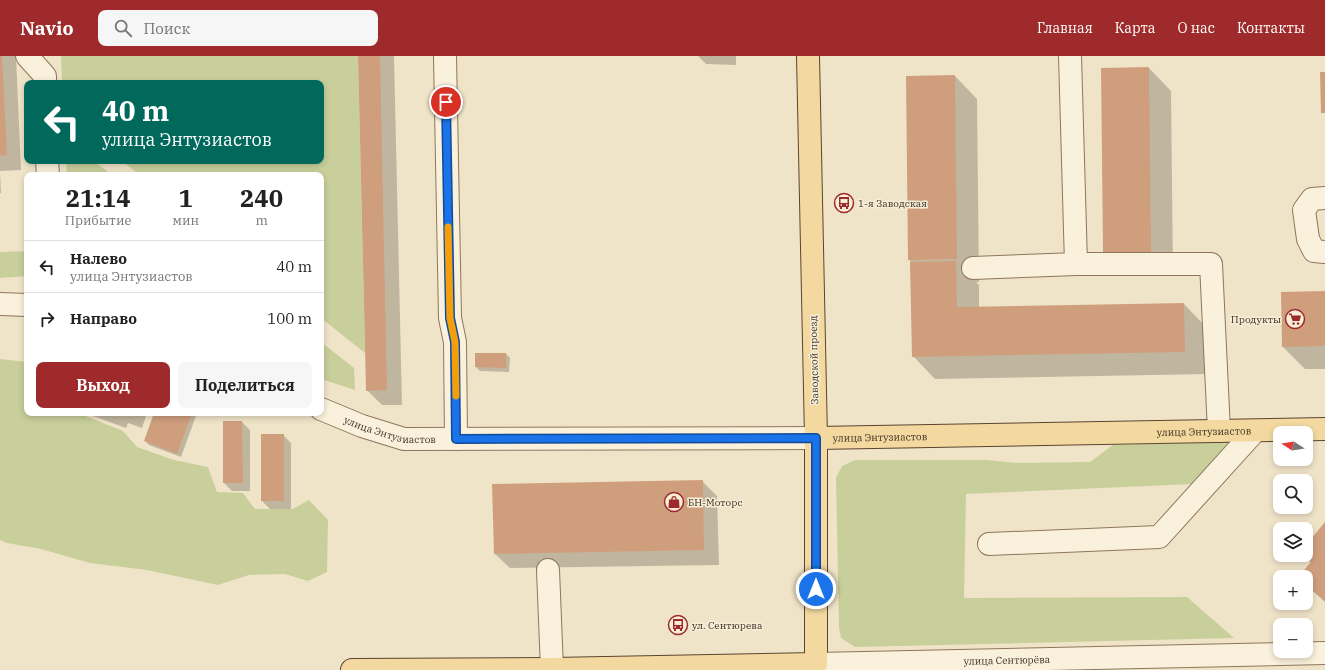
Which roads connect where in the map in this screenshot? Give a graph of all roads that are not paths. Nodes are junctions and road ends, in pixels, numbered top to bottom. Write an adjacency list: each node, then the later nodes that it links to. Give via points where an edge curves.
1 (27, 56): 5 (street, via 45,76)
2 (445, 56): 17 (street, via 450,318 455,342)
3 (808, 56): 16 (main road, Заводской проезд)
4 (1070, 56): 8 (street)
5 (45, 80)
6 (1325, 198): 7 (street, via 1312,199 1304,210 1308,239 1314,251)
7 (1325, 252)
8 (1076, 264): 9 (street); 14 (street, via 1211,264)
9 (973, 268)
10 (0, 304): 11 (street)
11 (24, 305)
12 (324, 410): 17 (street, улица Энтузиастов, via 404,439)
13 (1325, 429): 15 (main road, улица Энтузиастов)
14 (1219, 431): 15 (main road, улица Энтузиастов); 16 (main road, улица Энтузиастов)
15 (1254, 431): 18 (street, via 1159,537)
16 (816, 438): 17 (street, улица Энтузиастов); 22 (main road, Заводской проезд)
17 (456, 439)
18 (989, 544)
19 (548, 570): 25 (street)
20 (1325, 653): 21 (street, улица Сентюрёва)
21 (1288, 662): 23 (street, улица Сентюрёва)
22 (816, 664): 23 (street, улица Сентюрёва); 24 (main road, улица Сентюрёва)
23 (910, 666)
24 (724, 668): 25 (main road, улица Сентюрёва)
25 (555, 669): 26 (main road, улица Сентюрёва)
26 (352, 670)

